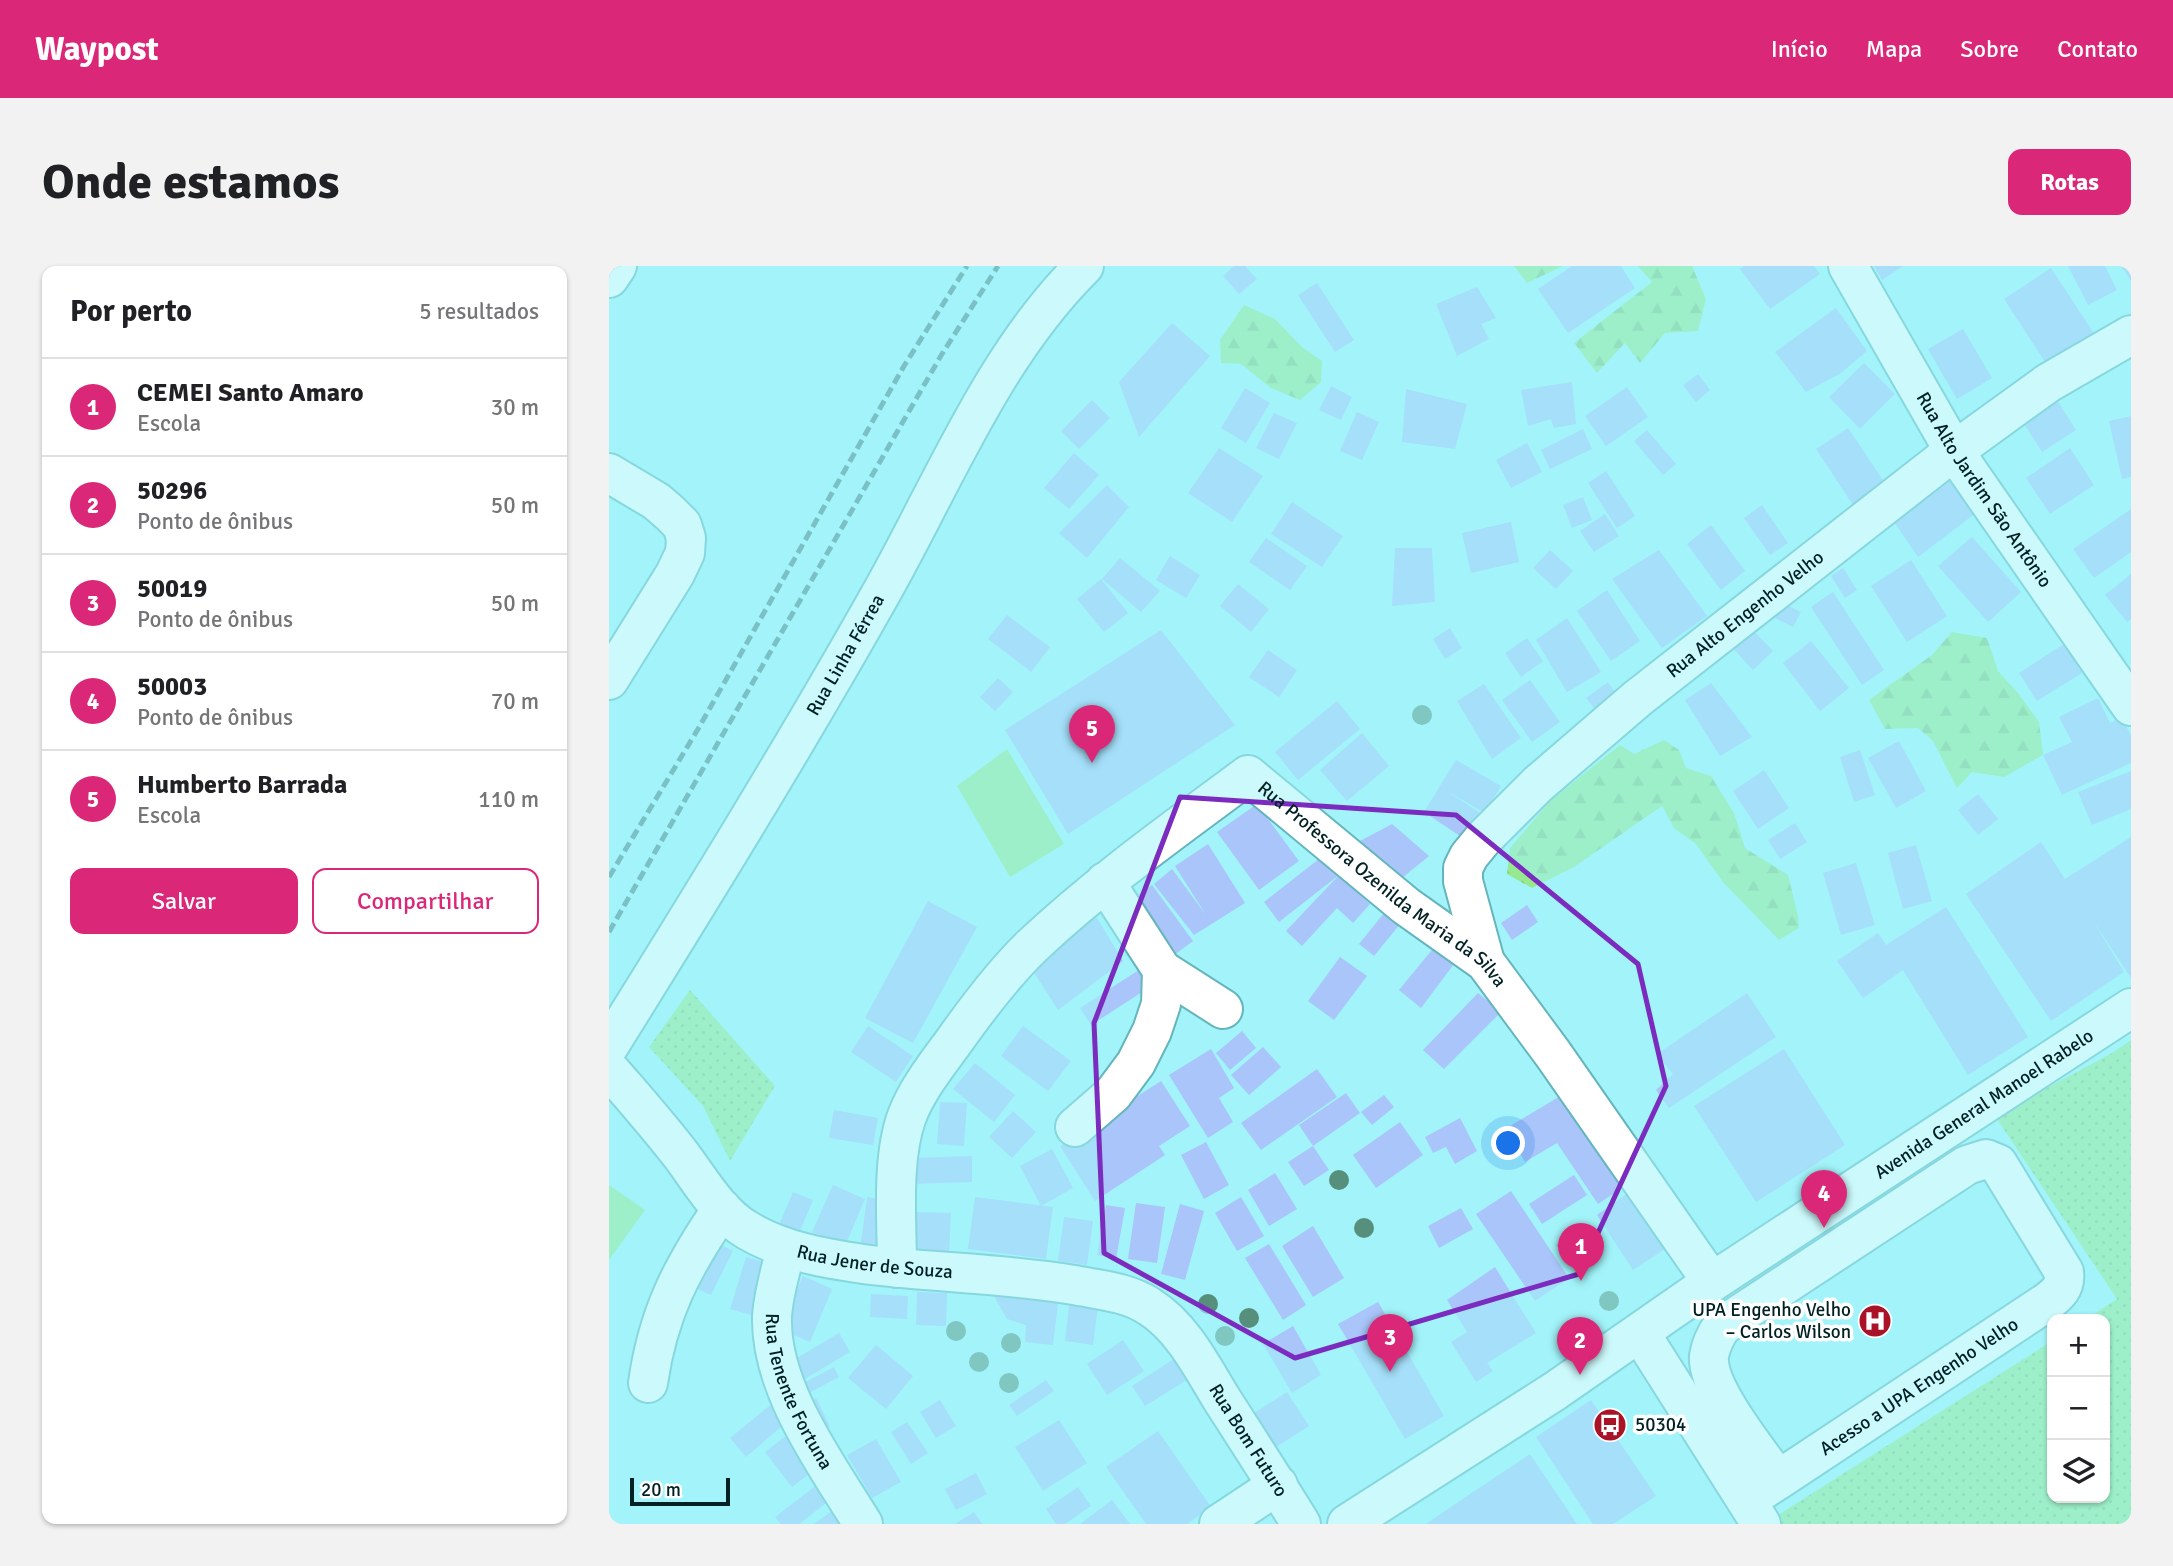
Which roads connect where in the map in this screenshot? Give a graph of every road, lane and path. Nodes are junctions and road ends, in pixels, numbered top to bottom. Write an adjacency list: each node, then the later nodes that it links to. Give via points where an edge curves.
1 (617, 266): 4 (street)
2 (1084, 266): 15 (street, Rua Linha Férrea, via 1013,356 818,703)
3 (1848, 266): 6 (street, Rua Alto Jardim São Antônio)
4 (609, 278)
5 (2131, 335): 6 (street, Rua Alto Engenho Velho, via 2048,383)
6 (1954, 451): 9 (street, Rua Alto Jardim São Antônio); 11 (street, Rua Alto Engenho Velho, via 1638,698 1538,784 1483,839 1469,856 1463,881)
7 (609, 473): 8 (street, via 670,513 682,525 686,538 675,574)
8 (609, 680)
9 (2131, 706)
10 (1105, 882): 11 (street, Rua Professora Ozenilda Maria da Silva, via 1248,775 1406,906); 12 (street); 20 (street, Rua Professora Ozenilda Maria da Silva, via 1022,957 979,1005 924,1083 907,1117 897,1168)
11 (1485, 962): 21 (street, Rua Professora Ozenilda Maria da Silva)
12 (1162, 970): 14 (street); 17 (street, via 1161,1004 1136,1063 1113,1094)
13 (2131, 1008): 21 (street, Avenida General Manoel Rabelo)
14 (1223, 1009)
15 (609, 1046)
16 (609, 1069): 18 (street, Rua Jener de Souza)
17 (1075, 1128)
18 (722, 1209): 19 (street, Rua Jener de Souza, via 744,1228); 24 (street, via 675,1285 654,1346)
19 (786, 1248): 20 (street, Rua Jener de Souza); 27 (street, Rua Tenente Fortuna, via 772,1317 776,1356 788,1392)
20 (897, 1268): 23 (street, Rua Jener de Souza, via 1039,1279 1133,1297 1166,1320)
21 (1712, 1282): 22 (street, Avenida General Manoel Rabelo)
22 (1640, 1332): 26 (street); 30 (street, Avenida General Manoel Rabelo)
23 (1195, 1357): 25 (street, Rua Bom Futuro)
24 (648, 1383)
25 (1277, 1485): 28 (street); 29 (street, Rua Bom Futuro)
26 (1762, 1501): 26 (street, Acesso a UPA Engenho Velho, via 1712,1378 1709,1358 1713,1339 1723,1326 1967,1165 1978,1160 1998,1164 2064,1272 2059,1293)
27 (863, 1524)
28 (1219, 1524)
29 (1301, 1524)
30 (1347, 1524)

